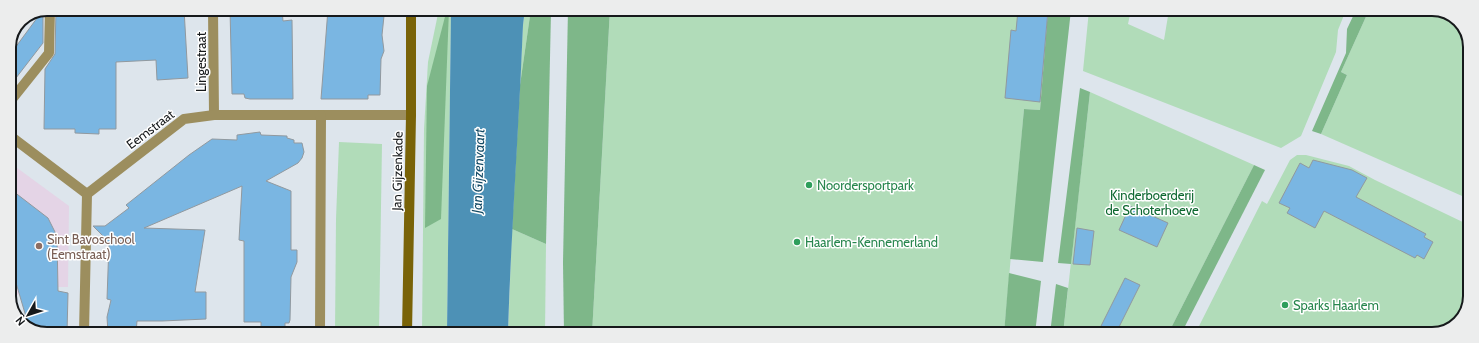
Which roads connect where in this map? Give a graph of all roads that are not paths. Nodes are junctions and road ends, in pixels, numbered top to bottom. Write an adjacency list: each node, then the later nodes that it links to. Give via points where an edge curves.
1 (50, 16): 4 (street, via 49,53)
2 (213, 16): 5 (street, Lingestraat)
3 (411, 16): 7 (street, Jan Gijzenkade)
4 (16, 94)
5 (214, 115): 6 (street, Eemstraat); 9 (street, Eemstraat, via 184,119)
6 (320, 115): 7 (street, Eemstraat); 11 (street)
7 (411, 116): 12 (street, Jan Gijzenkade)
8 (16, 140): 9 (street)
9 (87, 194): 10 (street)
10 (84, 327)
11 (320, 327)
12 (407, 327)

